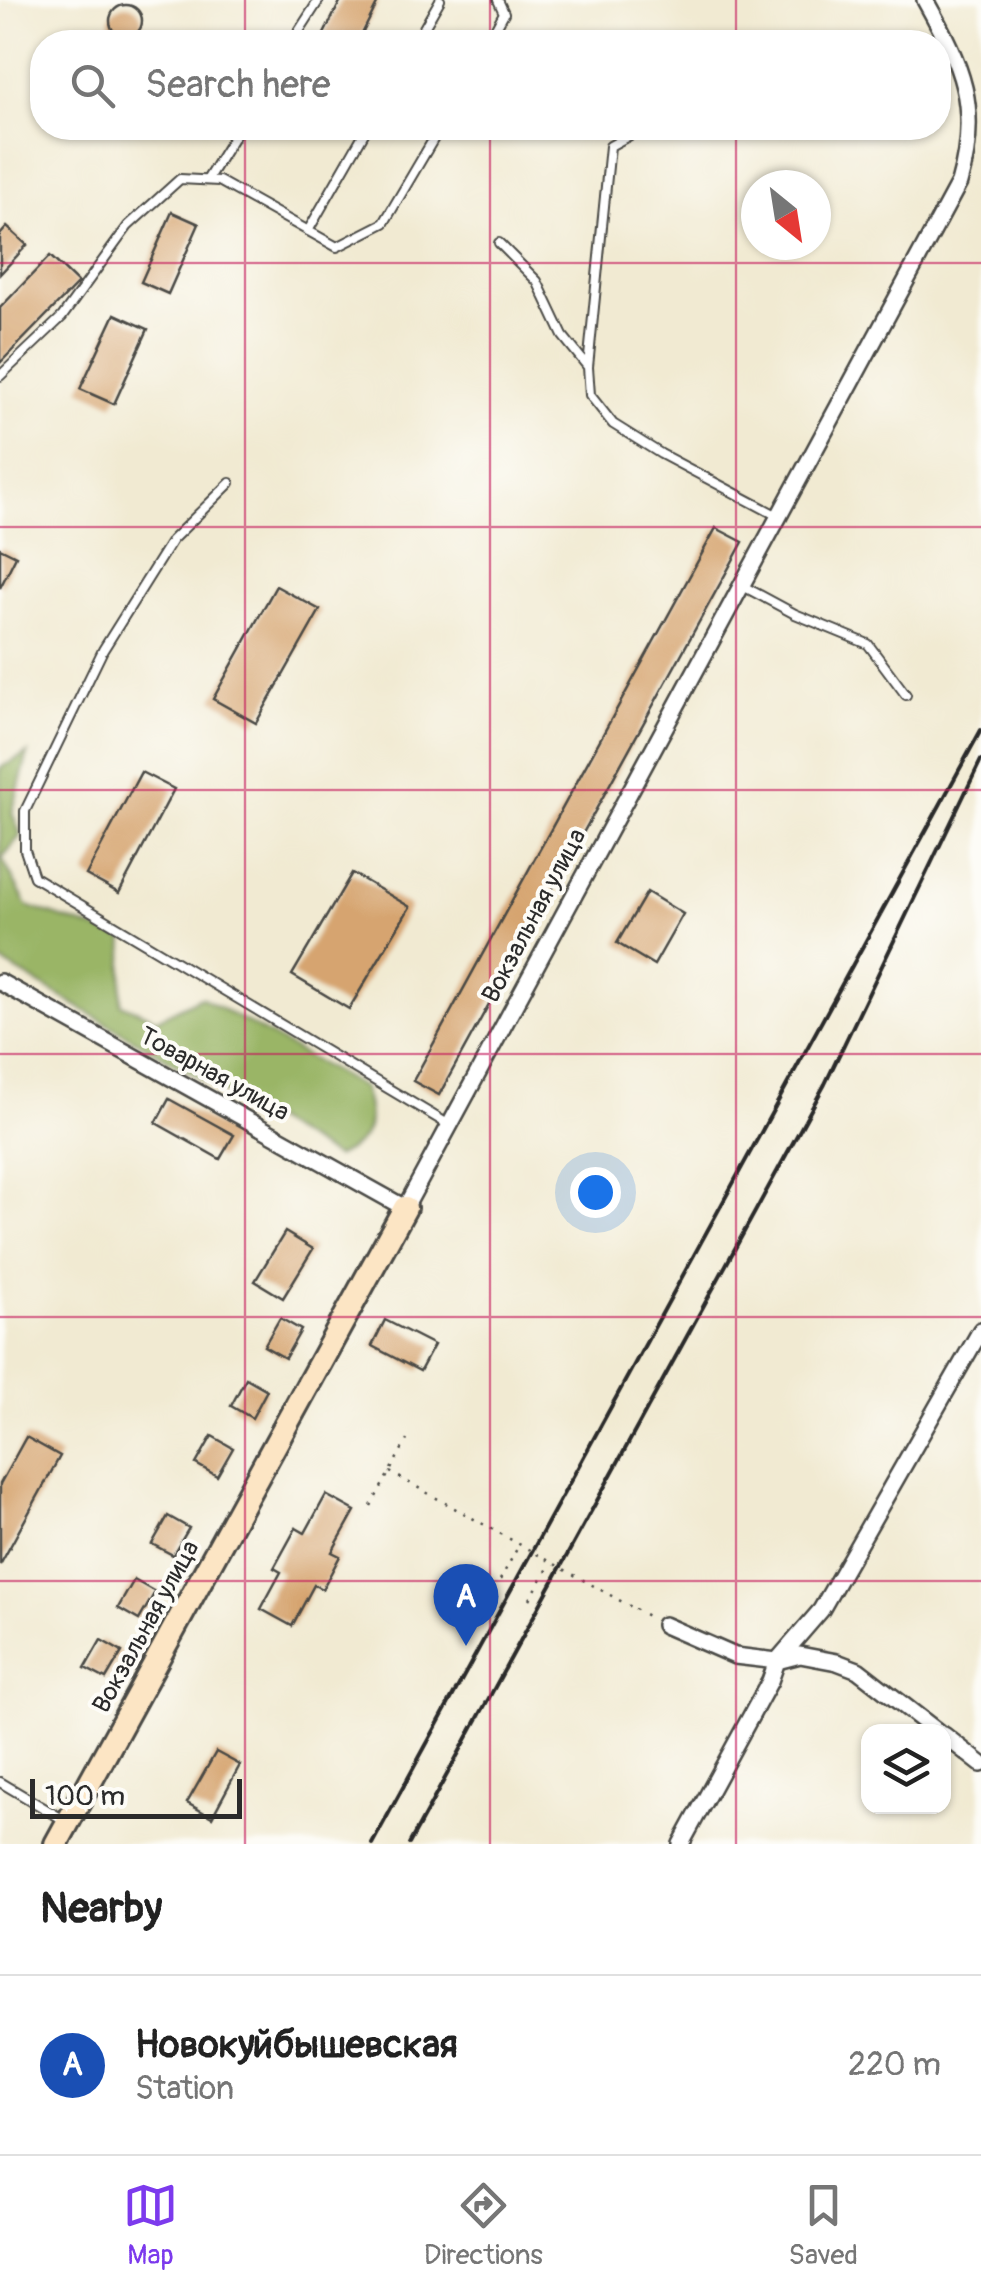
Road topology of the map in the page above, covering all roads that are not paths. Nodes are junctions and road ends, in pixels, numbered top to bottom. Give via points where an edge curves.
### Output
1 (319, 0) edge
2 (440, 0) edge
3 (498, 0) edge
4 (925, 0) edge
5 (300, 30) edge
6 (423, 30) edge
7 (495, 30) edge
8 (940, 30) edge
9 (951, 51) edge
10 (231, 140) edge
11 (360, 140) edge
12 (433, 140) edge
13 (621, 140) edge
14 (207, 180) junction
15 (308, 231) junction
16 (499, 243) dead end
17 (588, 367) junction
18 (0, 376) edge
19 (230, 483) dead end
20 (778, 516) junction
21 (741, 585) junction
22 (906, 695) dead end
23 (0, 982) edge
24 (450, 1126) junction
25 (405, 1208) junction
26 (981, 1330) edge
27 (664, 1625) road end
28 (776, 1662) junction
29 (928, 1724) edge
30 (951, 1742) edge
31 (981, 1764) edge
32 (0, 1782) edge
33 (68, 1822) junction
34 (56, 1844) edge
35 (681, 1844) edge

1 - 5 lane
2 - 6 lane
3 - 7 lane via 504,13
4 - 8 street, Вокзальная улица
9 - 20 street, Вокзальная улица via 972,99 972,152
10 - 14 lane
11 - 15 lane
12 - 15 lane via 384,223 336,247
13 - 17 lane via 610,146
14 - 15 lane
14 - 18 lane via 180,179 128,226 62,318
16 - 17 lane via 537,281 563,336
17 - 20 lane via 590,395 612,424
19 - 24 lane via 172,540 104,650 25,811 25,850 34,877
20 - 21 street, Вокзальная улица
21 - 22 lane via 868,644
21 - 24 street, Вокзальная улица
23 - 25 street, Товарная улица
24 - 25 street, Вокзальная улица
25 - 33 street, Вокзальная улица
26 - 28 street via 822,1610
27 - 28 street via 735,1656
28 - 29 street via 814,1656 858,1670
28 - 35 street
30 - 31 street
32 - 33 lane
33 - 34 street, Вокзальная улица

